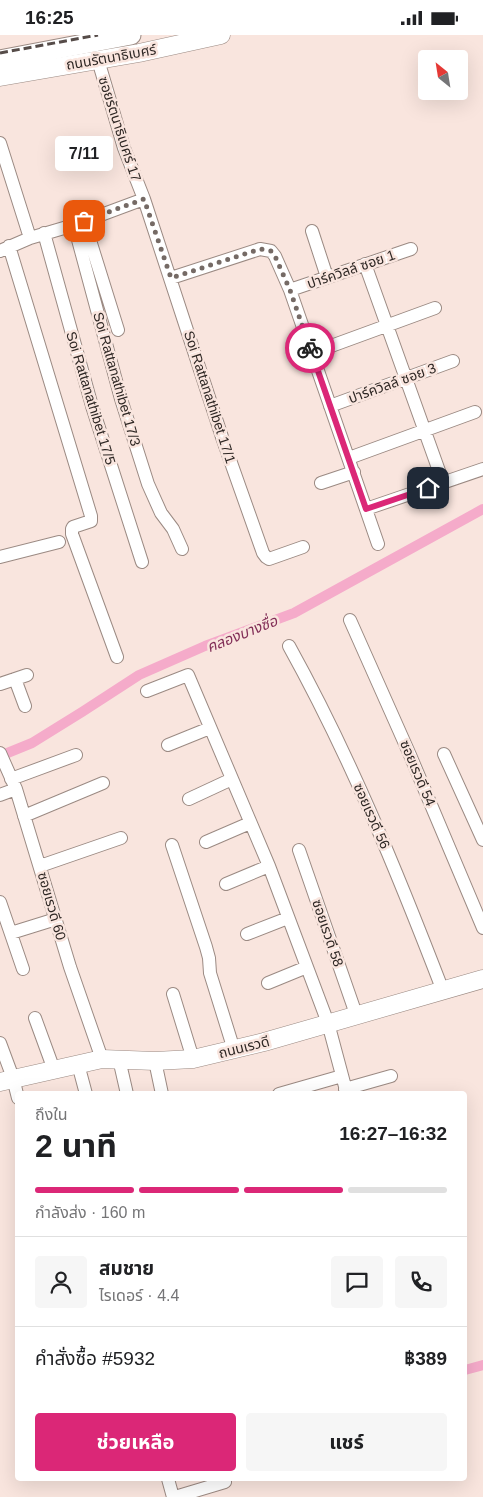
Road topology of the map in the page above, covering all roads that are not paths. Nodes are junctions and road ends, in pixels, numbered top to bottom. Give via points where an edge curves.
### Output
1 (131, 35) edge
2 (221, 35) edge
3 (98, 59) junction
4 (0, 60) edge
5 (0, 77) edge
6 (0, 143) edge
7 (144, 199) junction
8 (79, 223) junction
9 (312, 231) dead end
10 (44, 233) junction
11 (30, 238) junction
12 (4, 249) edge
13 (411, 249) dead end
14 (365, 264) junction
15 (327, 277) junction
16 (171, 278) junction
17 (290, 290) junction
18 (435, 308) dead end
19 (388, 325) junction
20 (118, 330) dead end
21 (312, 353) junction
22 (453, 361) dead end
23 (406, 378) junction
24 (330, 406) junction
25 (475, 412) dead end
26 (424, 430) junction
27 (349, 457) junction
28 (483, 469) edge
29 (354, 472) junction
30 (321, 483) dead end
31 (443, 483) junction
32 (366, 509) junction
33 (59, 542) dead end
34 (378, 544) dead end
35 (304, 547) dead end
36 (182, 549) dead end
37 (0, 557) edge
38 (142, 562) dead end
39 (350, 620) dead end
40 (289, 646) dead end
41 (117, 657) dead end
42 (0, 684) edge
43 (147, 691) dead end
44 (25, 706) dead end
45 (210, 728) junction
46 (168, 745) dead end
47 (444, 754) dead end
48 (76, 755) dead end
49 (2, 757) edge
50 (232, 779) junction
51 (103, 783) dead end
52 (14, 784) junction
53 (0, 795) edge
54 (189, 799) dead end
55 (24, 816) junction
56 (250, 823) junction
57 (121, 838) dead end
58 (483, 840) edge
59 (206, 842) dead end
60 (172, 845) dead end
61 (299, 850) dead end
62 (40, 867) junction
63 (269, 867) junction
64 (226, 884) dead end
65 (0, 902) edge
66 (288, 918) junction
67 (56, 919) junction
68 (483, 927) edge
69 (11, 933) junction
70 (247, 934) dead end
71 (307, 967) junction
72 (23, 969) dead end
73 (483, 980) edge
74 (268, 983) dead end
75 (443, 991) junction
76 (173, 994) dead end
77 (357, 1017) junction
78 (35, 1018) dead end
79 (328, 1023) junction
80 (0, 1043) edge
81 (234, 1050) junction
82 (111, 1059) junction
83 (193, 1059) junction
84 (155, 1061) junction
85 (78, 1064) junction
86 (54, 1070) junction
87 (342, 1076) junction
88 (391, 1076) dead end
89 (6, 1080) edge
90 (85, 1091) edge
91 (126, 1091) edge
92 (161, 1091) edge
93 (290, 1091) edge
94 (346, 1091) edge
95 (15, 1094) edge
96 (169, 1481) edge
97 (225, 1482) dead end
98 (174, 1497) edge

1 - 4 main road, ถนนรัตนาธิเบศร์
2 - 3 street, ถนนรัตนาธิเบศร์
3 - 5 street, ถนนรัตนาธิเบศร์
3 - 7 street, ซอยรัตนาธิเบศร์ 17 via 123,145
6 - 11 street
7 - 8 street
7 - 16 street, Soi Rattanathibet 17/1
8 - 10 street
8 - 20 street
8 - 36 street, Soi Rattanathibet 17/3 via 121,399 148,484
9 - 15 street
10 - 11 street
10 - 38 street, Soi Rattanathibet 17/5 via 92,406
11 - 12 street
12 - 41 street via 91,516 91,521 73,527 72,533
13 - 14 street, ปาร์ควิลล์ ซอย 1
14 - 15 street, ปาร์ควิลล์ ซอย 1
14 - 19 street
15 - 17 street, ปาร์ควิลล์ ซอย 1
16 - 17 street via 260,249 271,251 275,256
16 - 35 street, Soi Rattanathibet 17/1 via 263,553 269,559
17 - 21 street
18 - 19 street
19 - 21 street
19 - 23 street
21 - 24 street
22 - 23 street, ปาร์ควิลล์ ซอย 3
23 - 24 street, ปาร์ควิลล์ ซอย 3
23 - 26 street
24 - 27 street
25 - 26 street
26 - 27 street
26 - 31 street
27 - 29 street
28 - 31 street
29 - 30 street
29 - 32 street
31 - 32 street
32 - 34 street
33 - 37 street
39 - 68 street, ซอยเรวดี 54
40 - 75 street, ซอยเรวดี 56 via 319,701 383,838
42 - 44 street via 21,677
43 - 45 street via 188,675
45 - 46 street
45 - 50 street
47 - 58 street
48 - 52 street
49 - 52 street, ซอยเรวดี 60
50 - 54 street
50 - 56 street
51 - 55 street
52 - 53 street
52 - 55 street, ซอยเรวดี 60
55 - 62 street, ซอยเรวดี 60
56 - 59 street
56 - 63 street
57 - 62 street
60 - 81 street via 206,947 210,973
61 - 77 street, ซอยเรวดี 58
62 - 67 street, ซอยเรวดี 60
63 - 64 street
63 - 66 street
65 - 69 street
66 - 70 street
66 - 71 street
67 - 69 street
67 - 82 street, ซอยเรวดี 60 via 72,974
69 - 72 street
71 - 74 street
71 - 79 street
73 - 75 street, ถนนเรวดี
75 - 77 street, ถนนเรวดี
76 - 83 street
77 - 79 street, ถนนเรวดี
78 - 86 street
79 - 81 street, ถนนเรวดี
79 - 87 street
80 - 89 street
81 - 83 street, ถนนเรวดี
82 - 84 street, ถนนเรวดี
82 - 85 street, ถนนเรวดี
82 - 91 street, ซอยเรวดี 60
83 - 84 street, ถนนเรวดี
84 - 92 street
85 - 86 street, ถนนเรวดี
85 - 90 street
86 - 89 street, ถนนเรวดี
87 - 93 street
87 - 94 street
88 - 94 street
89 - 95 street
96 - 98 street
97 - 98 street

